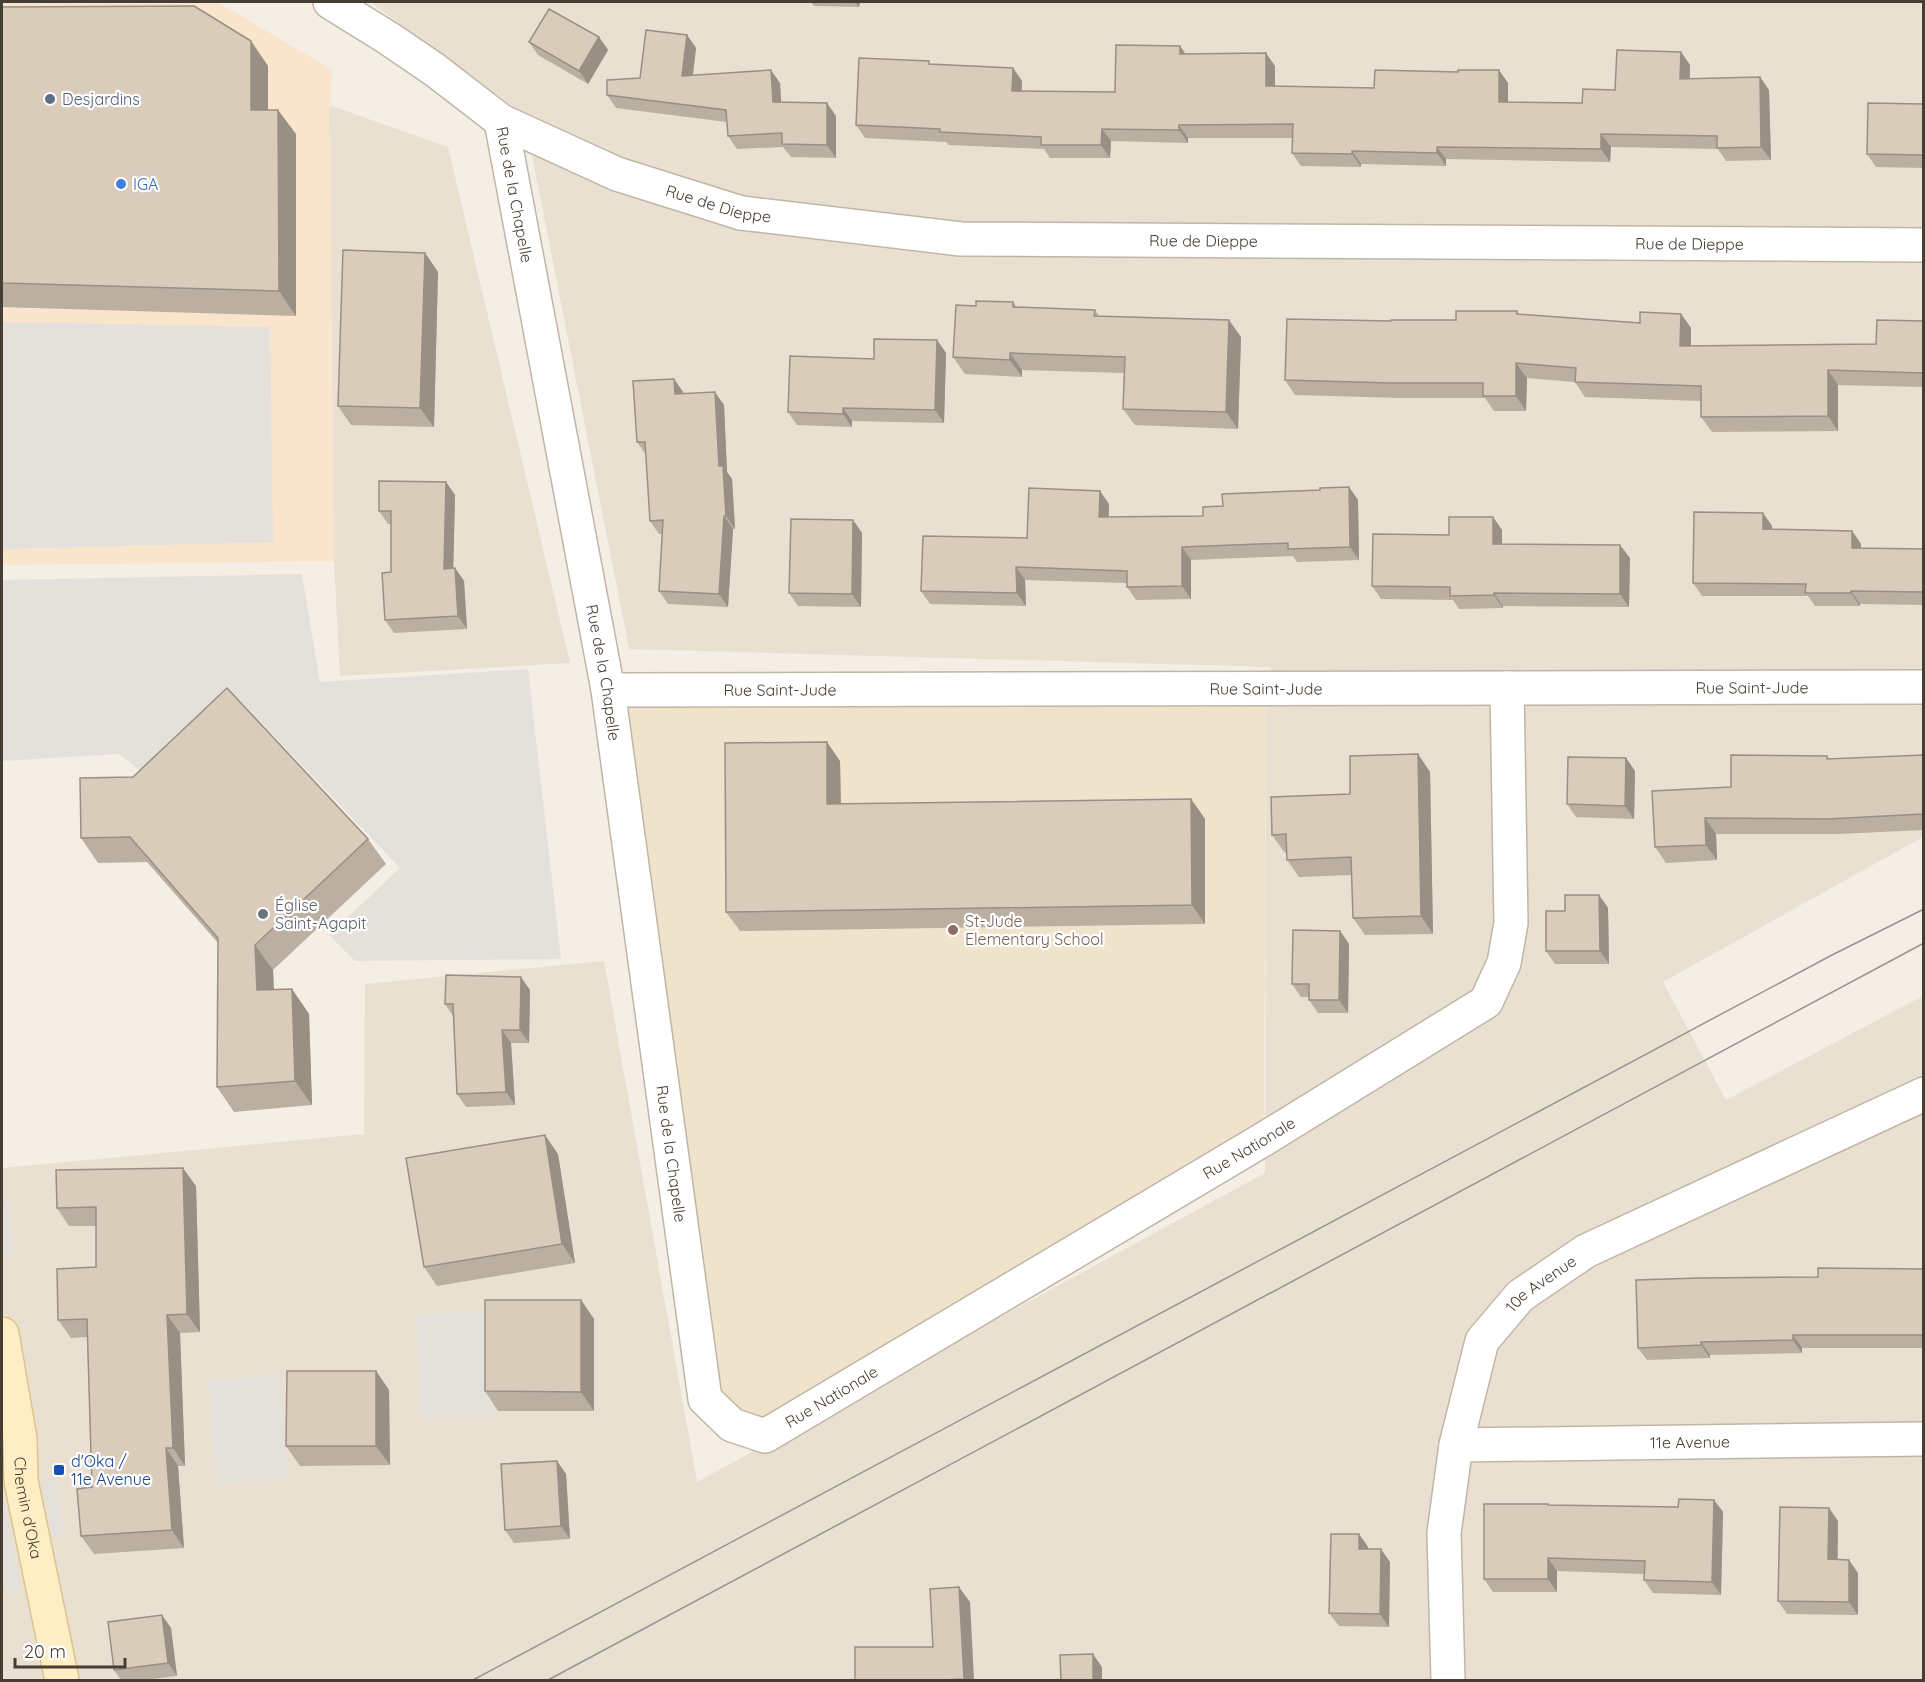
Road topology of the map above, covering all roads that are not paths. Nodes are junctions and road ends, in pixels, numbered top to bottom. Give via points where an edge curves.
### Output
1 (330, 2) edge
2 (501, 121) junction
3 (1923, 245) edge
4 (1923, 687) edge
5 (1507, 688) junction
6 (608, 690) junction
7 (1923, 1094) edge
8 (2, 1334) edge
9 (732, 1425) joint
10 (1923, 1439) edge
11 (11, 1441) edge
12 (1456, 1445) junction
13 (62, 1680) edge
14 (1448, 1680) edge

1 - 2 street, Rue de la Chapelle via 435,70
2 - 3 street, Rue de Dieppe via 617,174 741,213 961,239
2 - 6 street, Rue de la Chapelle
4 - 5 street, Rue Saint-Jude
5 - 6 street, Rue Saint-Jude
5 - 9 street, Rue Nationale via 1511,923 1504,963 1486,1002 765,1436
6 - 9 street, Rue de la Chapelle via 705,1399
7 - 12 street, 10e Avenue via 1586,1251 1520,1296 1482,1341
8 - 11 main road, Chemin d'Oka
10 - 12 street, 11e Avenue
11 - 13 main road, Chemin d'Oka
12 - 14 street, 10e Avenue via 1444,1533

